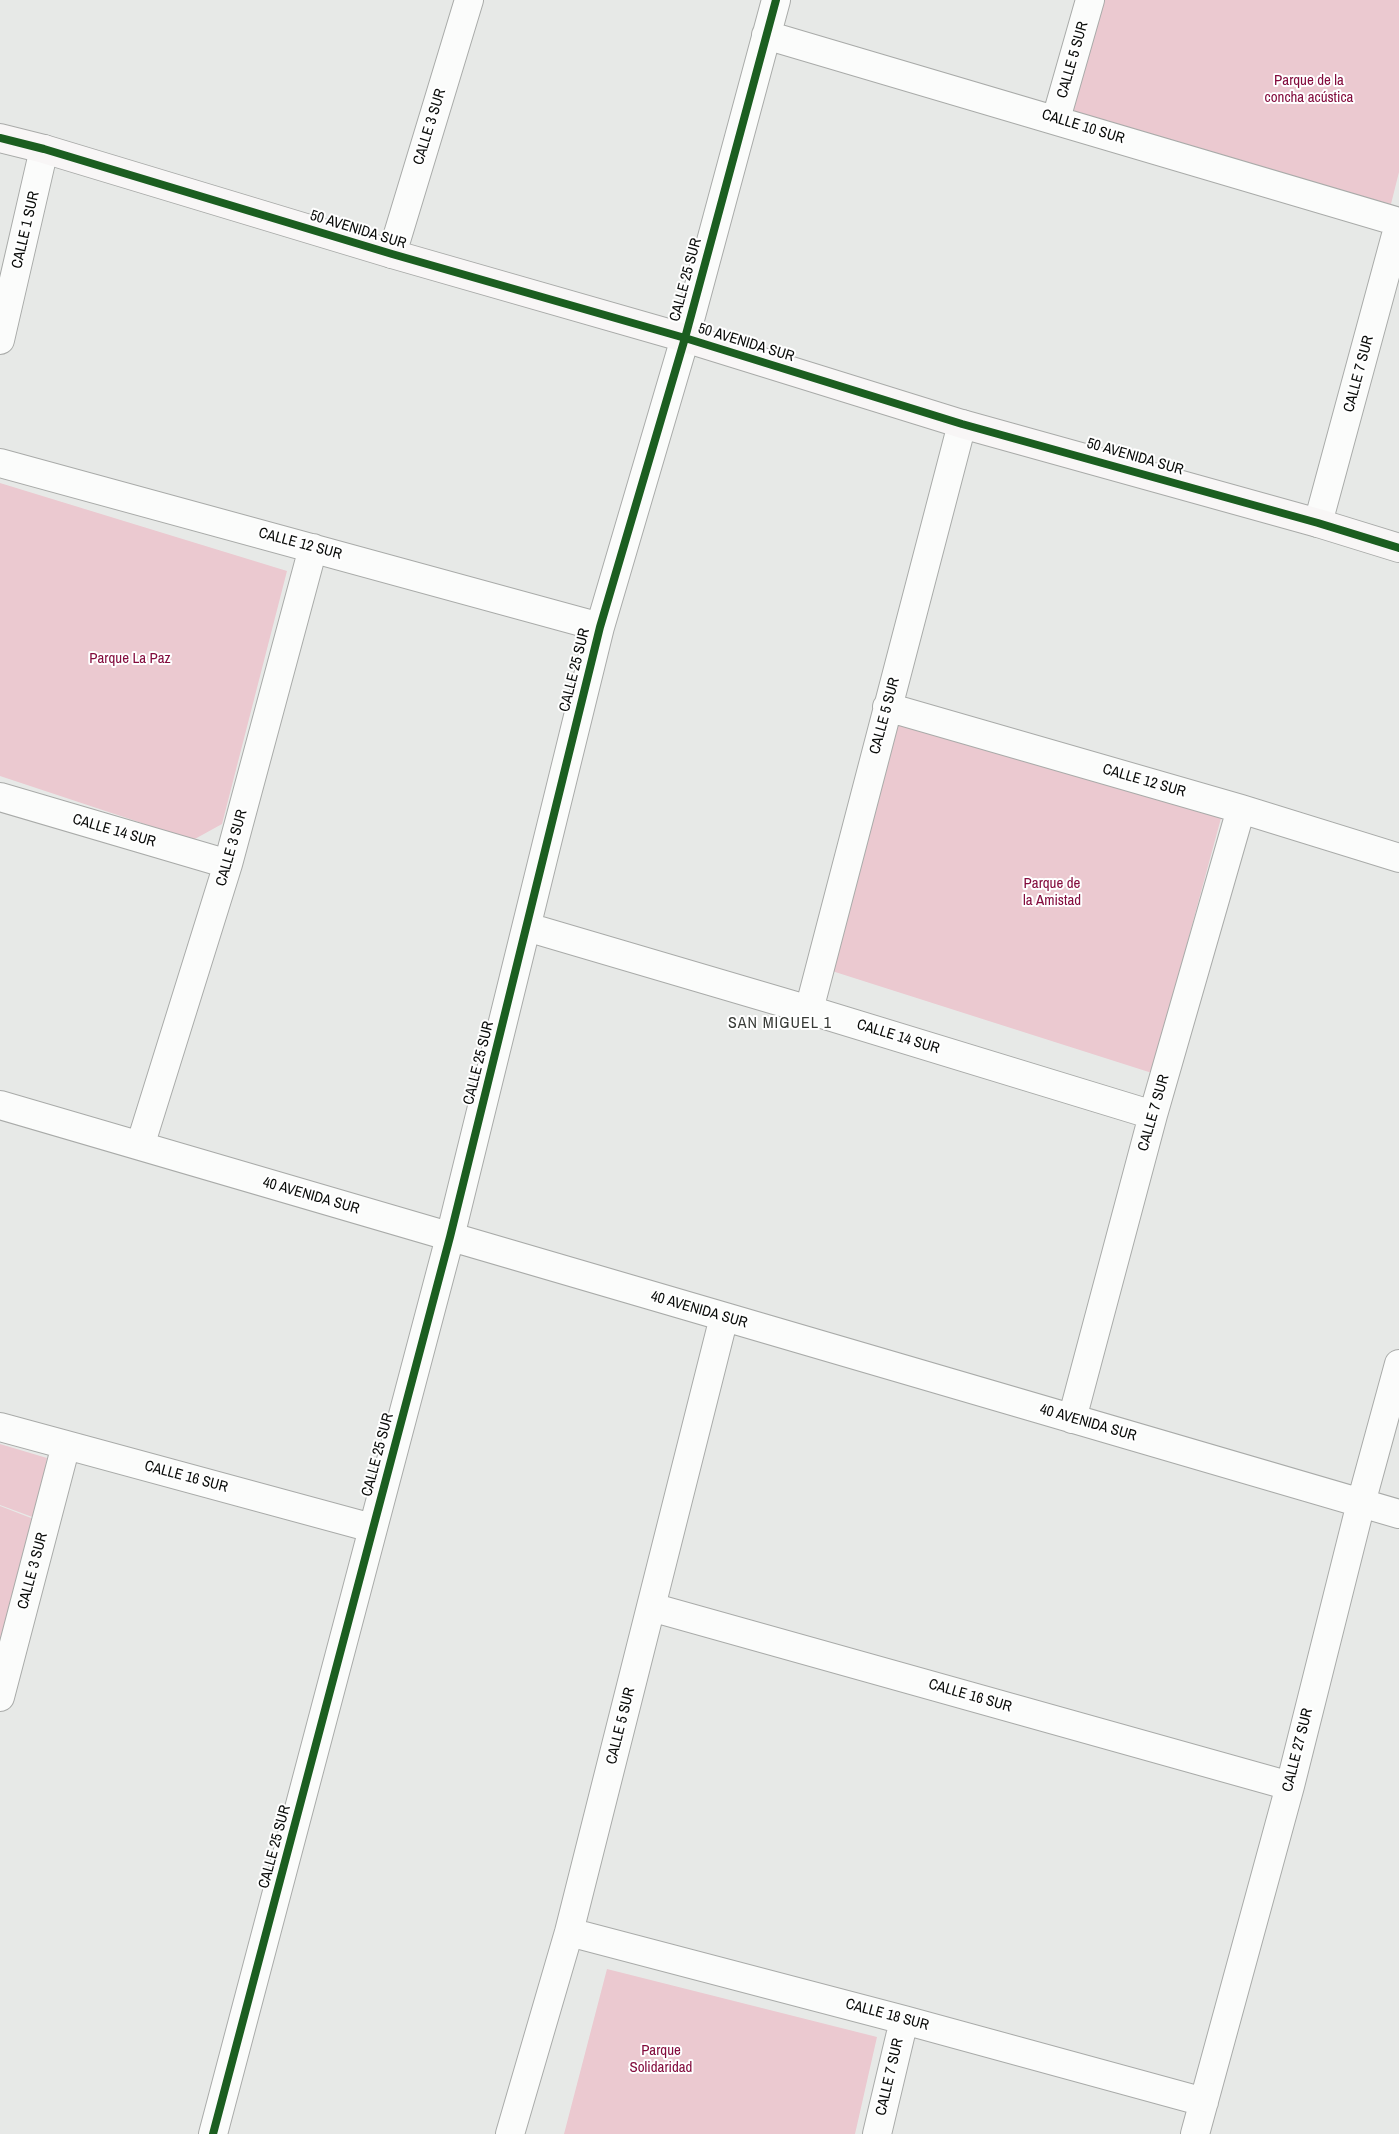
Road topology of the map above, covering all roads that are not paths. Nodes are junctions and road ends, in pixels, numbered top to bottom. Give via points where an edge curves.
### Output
1 (469, 0) edge
2 (776, 0) edge
3 (1090, 0) edge
4 (766, 35) junction
5 (1056, 119) junction
6 (0, 138) edge
7 (44, 149) junction
8 (1399, 223) edge
9 (392, 254) junction
10 (685, 338) junction
11 (0, 340) edge
12 (962, 424) junction
13 (0, 463) edge
14 (1318, 523) junction
15 (313, 548) junction
16 (1399, 548) edge
17 (600, 627) junction
18 (887, 707) junction
19 (0, 798) edge
20 (1241, 809) junction
21 (1399, 858) edge
22 (228, 864) junction
23 (527, 927) junction
24 (809, 1010) junction
25 (0, 1105) edge
26 (1153, 1114) junction
27 (140, 1146) junction
28 (450, 1237) junction
29 (724, 1317) junction
30 (1399, 1364) edge
31 (1072, 1419) junction
32 (0, 1427) edge
33 (66, 1445) junction
34 (1360, 1503) junction
35 (1399, 1514) edge
36 (372, 1528) junction
37 (651, 1607) junction
38 (0, 1697) edge
39 (1290, 1786) junction
40 (569, 1932) junction
41 (904, 2020) junction
42 (1204, 2102) junction
43 (213, 2134) edge
44 (510, 2134) edge
45 (877, 2134) edge
46 (1197, 2134) edge

1 - 9 street, CALLE 3 SUR
2 - 4 street, CALLE 25 SUR
3 - 5 street, CALLE 5 SUR
4 - 5 street, CALLE 10 SUR
4 - 10 street, CALLE 25 SUR
5 - 8 street, CALLE 10 SUR
6 - 7 street, 50 AVENIDA SUR
7 - 9 street, 50 AVENIDA SUR
7 - 11 street, CALLE 1 SUR
8 - 14 street, CALLE 7 SUR
9 - 10 street, 50 AVENIDA SUR
10 - 12 street, 50 AVENIDA SUR
10 - 17 street, CALLE 25 SUR
12 - 14 street, 50 AVENIDA SUR
12 - 18 street, CALLE 5 SUR
13 - 15 street, CALLE 12 SUR
14 - 16 street, 50 AVENIDA SUR
15 - 17 street, CALLE 12 SUR
15 - 22 street, CALLE 3 SUR
17 - 23 street, CALLE 25 SUR
18 - 20 street, CALLE 12 SUR
18 - 24 street, CALLE 5 SUR
19 - 22 street, CALLE 14 SUR
20 - 21 street, CALLE 12 SUR
20 - 26 street, CALLE 7 SUR
22 - 27 street, CALLE 3 SUR
23 - 24 street, CALLE 14 SUR
23 - 28 street, CALLE 25 SUR
24 - 26 street, CALLE 14 SUR
25 - 27 street, 40 AVENIDA SUR
26 - 31 street, CALLE 7 SUR
27 - 28 street, 40 AVENIDA SUR
28 - 29 street, 40 AVENIDA SUR
28 - 36 street, CALLE 25 SUR
29 - 31 street, 40 AVENIDA SUR
29 - 37 street, CALLE 5 SUR
30 - 34 street, CALLE 27 SUR
31 - 34 street, 40 AVENIDA SUR
32 - 33 street, CALLE 16 SUR
33 - 36 street, CALLE 16 SUR
33 - 38 street, CALLE 3 SUR
34 - 35 street, 40 AVENIDA SUR
34 - 39 street, CALLE 27 SUR
36 - 43 street, CALLE 25 SUR
37 - 39 street, CALLE 16 SUR
37 - 40 street, CALLE 5 SUR
39 - 42 street, CALLE 27 SUR
40 - 41 street, CALLE 18 SUR
40 - 44 street, CALLE 5 SUR
41 - 42 street, CALLE 18 SUR
41 - 45 street, CALLE 7 SUR
42 - 46 street, CALLE 27 SUR

